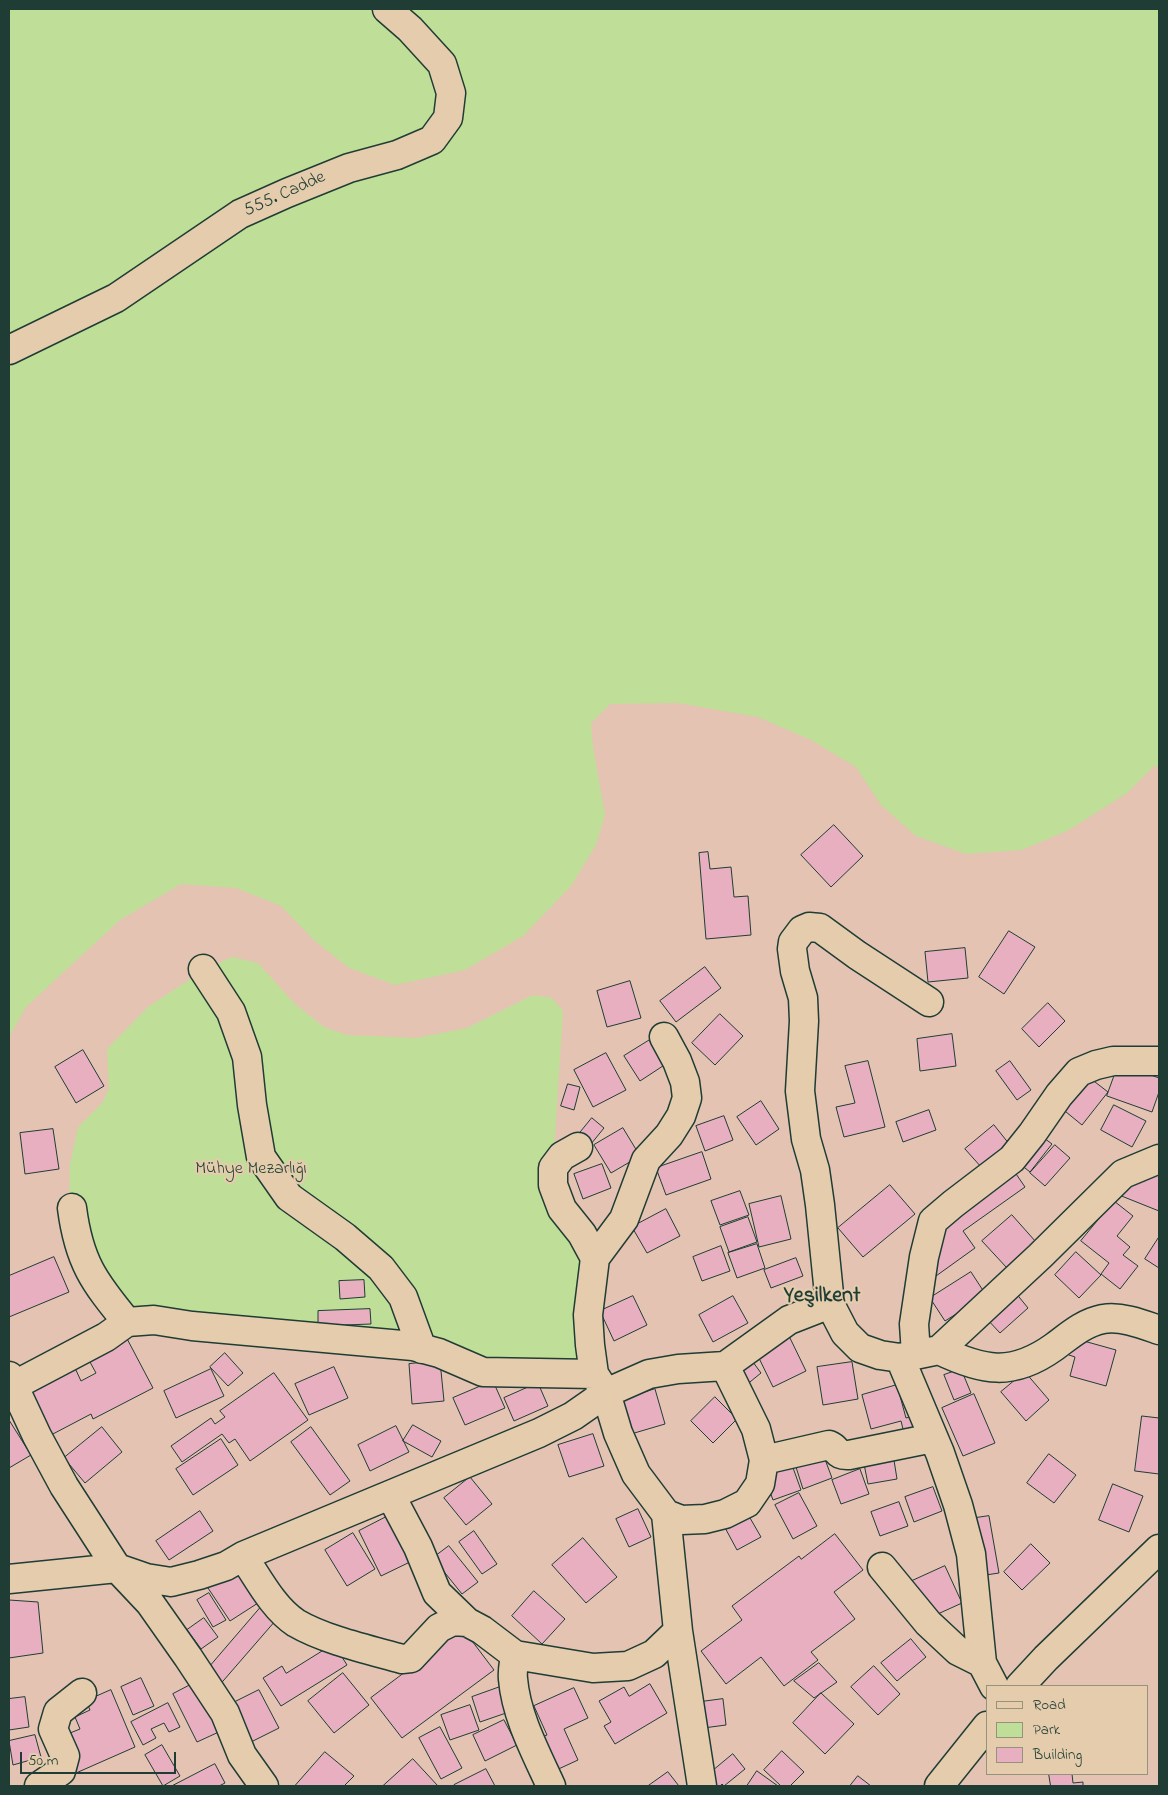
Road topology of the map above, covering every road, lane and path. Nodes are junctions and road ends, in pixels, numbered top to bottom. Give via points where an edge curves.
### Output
1 (388, 9) edge
2 (9, 350) edge
3 (203, 968) dead end
4 (929, 1002) dead end
5 (664, 1037) dead end
6 (1159, 1061) edge
7 (578, 1147) dead end
8 (1159, 1159) edge
9 (72, 1208) dead end
10 (595, 1258) junction
11 (830, 1304) junction
12 (127, 1322) junction
13 (1159, 1330) edge
14 (422, 1349) junction
15 (919, 1354) junction
16 (725, 1366) junction
17 (11, 1381) edge
18 (600, 1384) junction
19 (933, 1438) junction
20 (764, 1460) junction
21 (391, 1496) junction
22 (666, 1514) junction
23 (1159, 1549) edge
24 (243, 1556) junction
25 (882, 1567) dead end
26 (117, 1568) junction
27 (9, 1579) edge
28 (467, 1622) junction
29 (678, 1631) junction
30 (515, 1655) junction
31 (988, 1675) edge
32 (1021, 1685) edge
33 (82, 1693) dead end
34 (986, 1727) edge
35 (39, 1786) edge
36 (264, 1786) edge
37 (551, 1786) edge
38 (702, 1786) edge
39 (939, 1786) edge

1 - 2 street, 555. Cadde via 442,64 451,94 448,118 432,140 396,155 349,168 240,214 116,298
3 - 14 street via 231,1012 247,1057 261,1157 289,1197 345,1236 381,1268 403,1297
4 - 11 street via 820,928 802,930 793,942 795,970 803,998 800,1091 820,1205
5 - 10 street via 677,1061 687,1098 669,1135 646,1160 624,1219
6 - 15 street via 1113,1061 1079,1072 1012,1159 933,1222 914,1324
7 - 10 street via 562,1156 553,1168 553,1184 562,1208
8 - 15 street via 1123,1174 1040,1256
9 - 12 street via 78,1241 90,1272
10 - 18 street via 588,1315 590,1345
11 - 15 street via 846,1333 860,1348 880,1355
11 - 16 street via 789,1320
12 - 14 street via 154,1320
12 - 17 street via 106,1337
13 - 15 street via 1127,1320 1103,1319 1074,1330 1036,1359 1010,1367 985,1368 960,1360
14 - 18 street via 483,1372
15 - 19 street
16 - 18 street via 678,1369
16 - 20 street via 756,1428
17 - 26 street via 64,1486
18 - 21 street via 573,1416
18 - 22 street via 636,1474
19 - 20 street via 842,1456 829,1445
19 - 31 street via 958,1505 971,1554
20 - 22 street via 760,1484 747,1503 705,1519 681,1520
21 - 24 street
21 - 28 street via 418,1547 437,1593
22 - 29 street
23 - 32 street
24 - 26 street via 226,1566 171,1582
24 - 28 street via 275,1603 295,1622 375,1652 402,1659 412,1658 439,1628 453,1621
25 - 31 street via 928,1623
26 - 27 street
26 - 36 street via 150,1603 188,1657 225,1713 242,1755
28 - 30 street
29 - 30 street via 654,1654 628,1666 593,1668
29 - 38 street
30 - 37 street via 512,1678 519,1708 530,1742
33 - 35 street via 58,1712 53,1728 65,1756 61,1771
34 - 39 street

